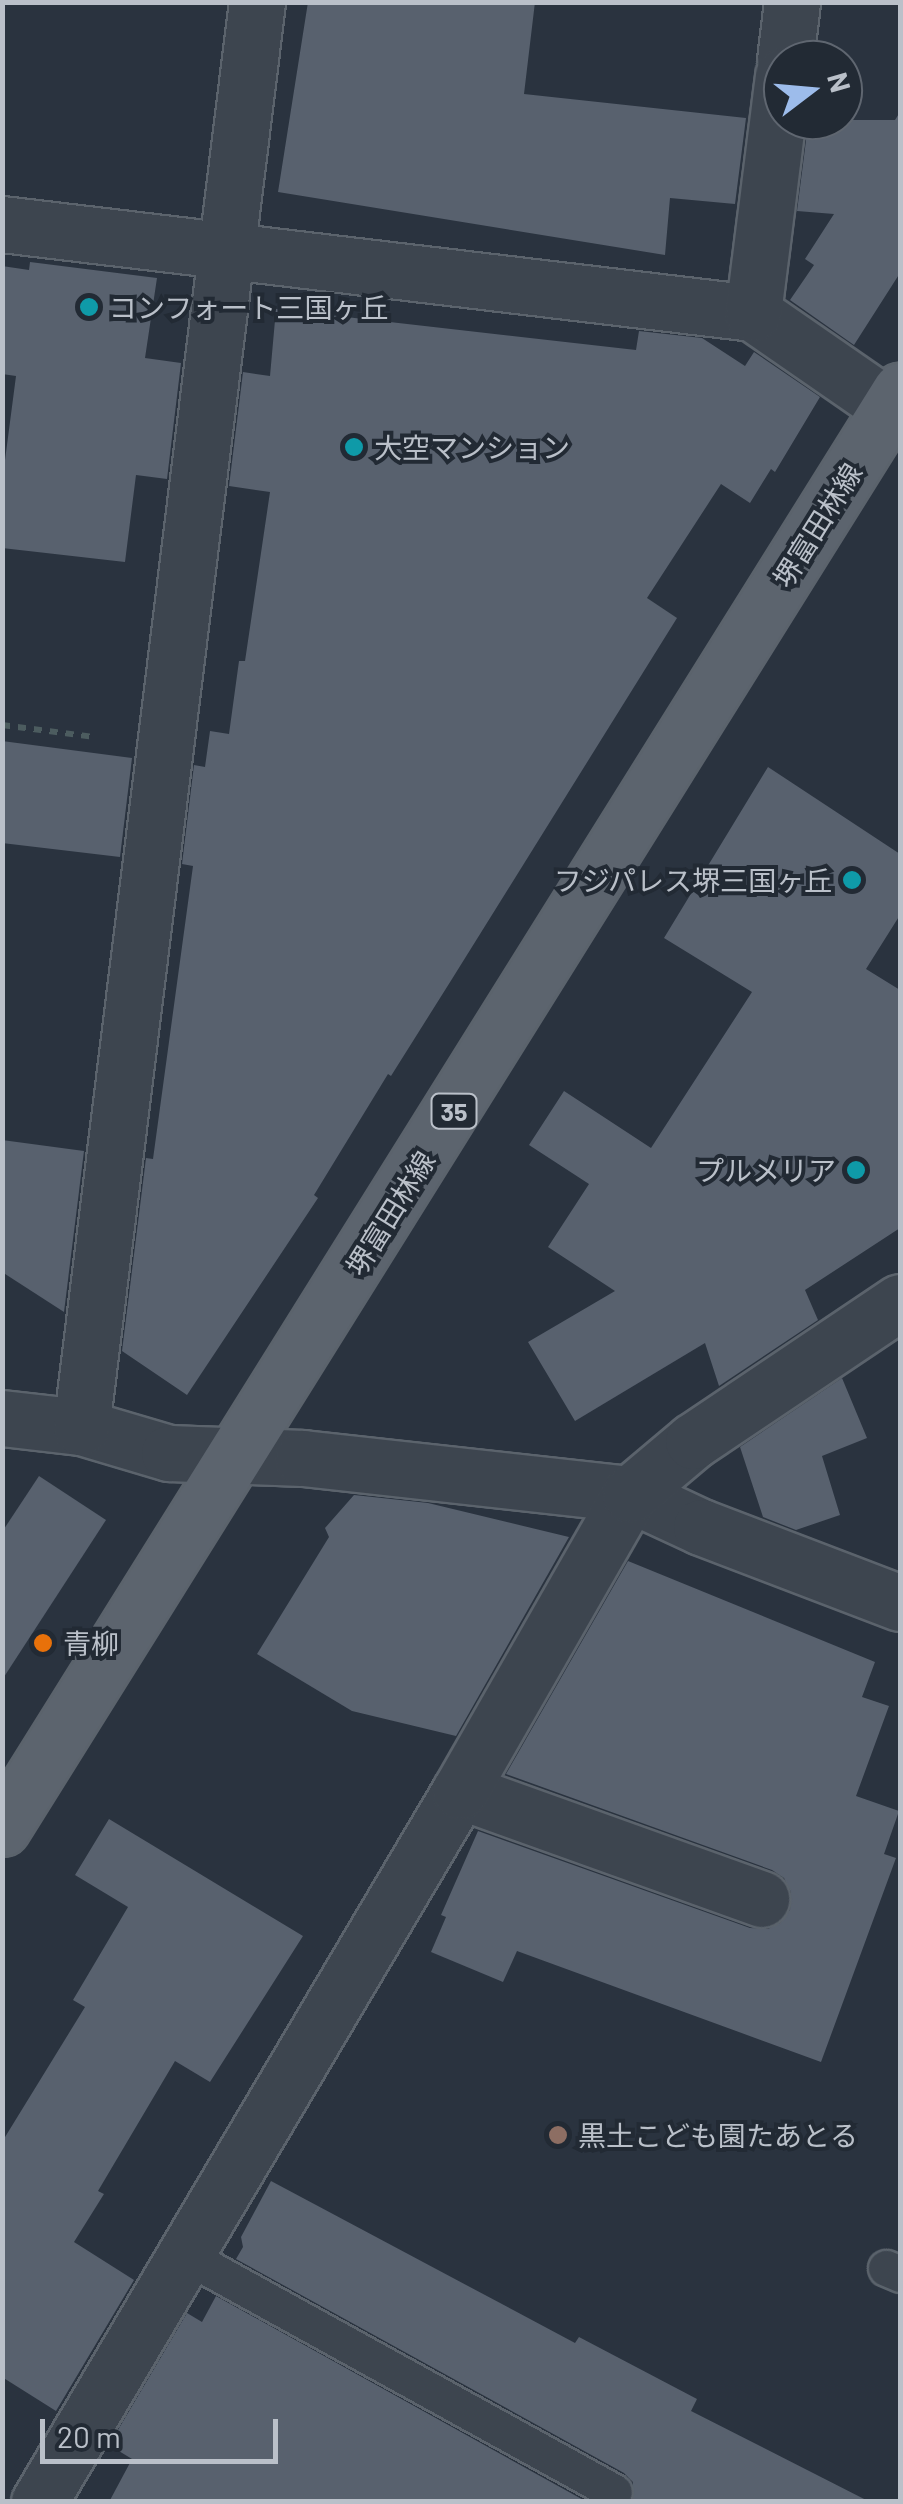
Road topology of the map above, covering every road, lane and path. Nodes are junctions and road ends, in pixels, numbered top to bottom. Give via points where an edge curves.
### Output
1 (257, 2) edge
2 (792, 2) edge
3 (787, 40) edge
4 (775, 140) edge
5 (2, 224) edge
6 (226, 252) junction
7 (753, 313) junction
8 (895, 399) edge
9 (2, 726) edge
10 (166, 745) junction
11 (900, 1302) edge
12 (2, 1418) edge
13 (81, 1427) junction
14 (238, 1458) junction
15 (630, 1494) junction
16 (900, 1603) edge
17 (460, 1791) junction
18 (2, 1828) edge
19 (761, 1900) dead end
20 (183, 2254) junction
21 (614, 2492) dead end
22 (53, 2496) edge

1 - 6 street
2 - 3 street
4 - 7 street
5 - 6 street
6 - 7 street
6 - 10 street
7 - 8 street
8 - 14 main road, 堺富田林線 / 35
9 - 10 path
10 - 13 street
11 - 15 street via 693,1441
12 - 13 street
13 - 14 street via 169,1453
14 - 15 street via 303,1458
14 - 18 main road, 堺富田林線 / 35
15 - 16 street
15 - 17 street
17 - 19 street
17 - 20 street
20 - 21 lane
20 - 22 street

